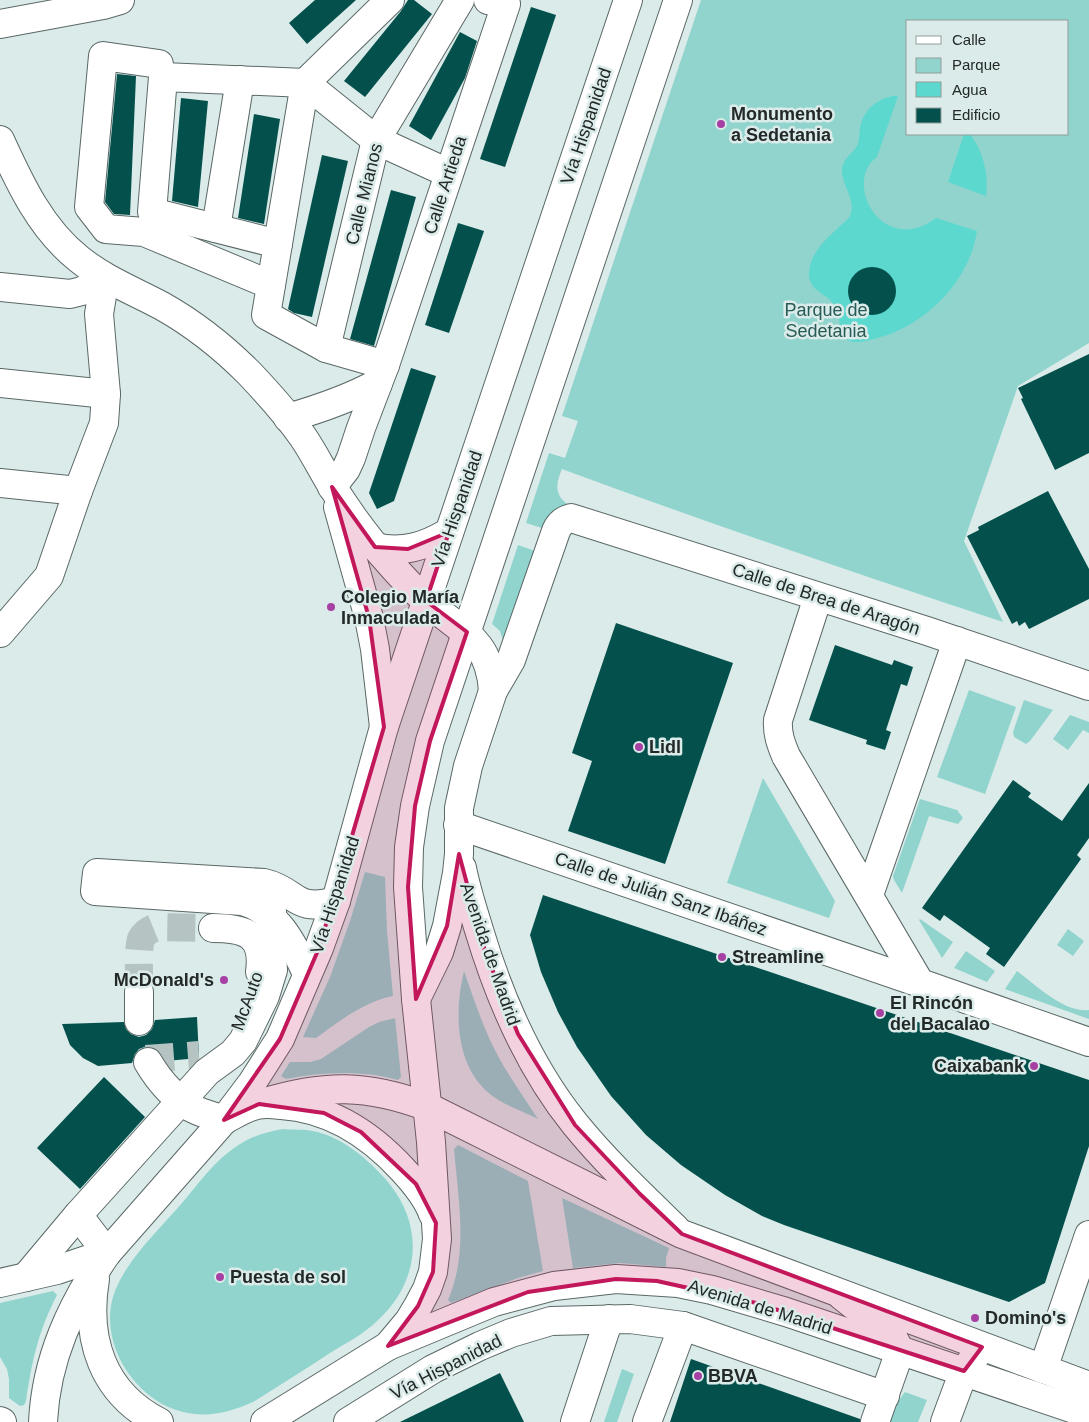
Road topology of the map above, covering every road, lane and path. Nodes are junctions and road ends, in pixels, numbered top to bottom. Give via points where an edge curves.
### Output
1 (120, 0) edge
2 (390, 0) edge
3 (460, 0) edge
4 (628, 0) edge
5 (678, 0) edge
6 (501, 1) edge
7 (0, 24) edge
8 (161, 70) junction
9 (240, 80) junction
10 (305, 83) junction
11 (0, 140) edge
12 (376, 140) junction
13 (448, 173) junction
14 (12, 189) edge
15 (216, 228) junction
16 (278, 244) junction
17 (105, 278) junction
18 (271, 285) junction
19 (0, 287) edge
20 (326, 348) junction
21 (381, 374) junction
22 (0, 383) edge
23 (106, 394) junction
24 (288, 418) junction
25 (0, 483) edge
26 (332, 487) junction
27 (78, 491) junction
28 (449, 532) junction
29 (375, 547) junction
30 (818, 596) junction
31 (426, 601) junction
32 (467, 632) junction
33 (0, 633) edge
34 (956, 641) junction
35 (1089, 686) edge
36 (493, 691) junction
37 (384, 728) junction
38 (458, 825) junction
39 (459, 854) junction
40 (278, 886) junction
41 (869, 895) junction
42 (336, 902) junction
43 (270, 915) junction
44 (214, 928) tunnel mouth
45 (307, 974) junction
46 (920, 983) junction
47 (140, 992) tunnel mouth
48 (416, 999) junction
49 (139, 1021) dead end
50 (1089, 1042) edge
51 (199, 1055) tunnel mouth
52 (148, 1062) dead end
53 (182, 1101) junction
54 (259, 1104) junction
55 (428, 1107) junction
56 (224, 1120) junction
57 (78, 1215) junction
58 (436, 1222) junction
59 (682, 1234) junction
60 (1089, 1235) edge
61 (102, 1260) junction
62 (13, 1280) edge
63 (837, 1292) junction
64 (609, 1319) junction
65 (683, 1326) junction
66 (388, 1346) junction
67 (982, 1347) junction
68 (900, 1351) junction
69 (1043, 1369) junction
70 (964, 1371) junction
71 (1089, 1386) edge
72 (885, 1396) junction
73 (1089, 1414) edge
74 (43, 1422) edge
75 (159, 1422) edge
76 (265, 1422) edge
77 (348, 1422) edge
78 (575, 1422) edge
79 (647, 1422) edge
80 (875, 1422) edge
81 (945, 1422) edge

1 - 7 main road
2 - 10 main road
3 - 12 main road, Calle Mianos
4 - 28 main road, Vía Hispanidad
5 - 32 main road, Vía Hispanidad
6 - 13 main road, Calle Artieda
8 - 9 main road
8 - 15 main road via 152,212
8 - 18 main road via 103,56 89,207 106,229 144,232
9 - 10 main road
9 - 15 main road
10 - 12 main road
10 - 16 main road
11 - 14 main road
12 - 13 main road
12 - 20 main road, Calle Mianos
13 - 21 main road, Calle Artieda
14 - 17 main road via 62,243
15 - 16 main road
16 - 18 main road
17 - 19 main road via 70,294
17 - 23 main road via 99,314
17 - 24 main road via 162,307 207,336 249,374
18 - 20 main road via 266,315
20 - 21 main road
21 - 24 main road via 333,404
21 - 26 main road, Calle Artieda via 351,458
22 - 23 main road
23 - 27 main road via 104,423
24 - 26 main road
25 - 27 main road
26 - 29 main road
26 - 37 main road via 369,618
27 - 33 main road via 49,576
28 - 29 main road via 408,549
28 - 31 main road, Vía Hispanidad
29 - 31 main road
30 - 34 main road, Calle de Brea de Aragón
30 - 36 main road, Calle de Brea de Aragón via 571,518 562,521 556,531 511,660
30 - 41 main road via 777,731 786,756
31 - 32 main road
31 - 37 main road, Vía Hispanidad
32 - 36 main road via 483,652
32 - 48 main road, Vía Hispanidad via 430,741 409,847 408,887
34 - 35 main road, Calle de Brea de Aragón
34 - 41 main road
36 - 38 main road via 468,766
37 - 42 main road, Vía Hispanidad
38 - 39 main road
38 - 46 main road, Calle de Julián Sanz Ibáñez
39 - 48 main road via 447,926
39 - 59 main road, Avenida de Madrid via 469,899 502,998 538,1071 576,1125
40 - 42 main road via 305,904 320,906
40 - 43 main road
40 - 43 main road via 248,881 97,873 95,891 242,900
41 - 46 main road
42 - 45 main road, Vía Hispanidad
43 - 45 main road via 292,944
43 - 53 main road via 273,970 249,1030 239,1047 213,1066
44 - 51 main road, McAuto via 239,930 252,937 261,963 238,1033 221,1050
45 - 56 main road, Vía Hispanidad via 280,1039
46 - 50 main road, Calle de Julián Sanz Ibáñez
47 - 49 main road
48 - 55 main road, Vía Hispanidad
52 - 53 main road via 156,1075
53 - 56 main road
53 - 57 main road
54 - 55 main road, Avenida de Madrid via 302,1093 344,1089 383,1092
54 - 56 main road, Vía Hispanidad
54 - 58 main road, Vía Hispanidad via 306,1108 324,1113 361,1132 416,1184
55 - 58 main road, Vía Hispanidad
55 - 59 main road, Avenida de Madrid
56 - 61 main road, Vía Hispanidad
57 - 61 main road
57 - 62 main road
58 - 66 main road, Vía Hispanidad via 436,1254 427,1289 409,1321
59 - 63 main road, Avenida de Madrid
60 - 69 main road
61 - 62 main road
61 - 74 main road, Vía Hispanidad via 57,1346 49,1375
61 - 75 main road via 93,1289 93,1334 101,1363 127,1401
63 - 67 main road, Avenida de Madrid
63 - 68 main road, Avenida de Madrid via 890,1333
64 - 65 main road via 630,1318
64 - 77 main road, Vía Hispanidad via 550,1321 512,1333 433,1369
64 - 78 main road
65 - 72 main road
65 - 79 main road
66 - 68 main road, Avenida de Madrid via 494,1302 528,1292 616,1279 678,1282 712,1290
66 - 76 main road, Vía Hispanidad
67 - 69 main road, Avenida de Madrid
67 - 70 main road
68 - 70 main road, Avenida de Madrid
68 - 72 main road
69 - 71 main road, Avenida de Madrid
70 - 73 main road, Avenida de Madrid
70 - 81 main road
72 - 80 main road

